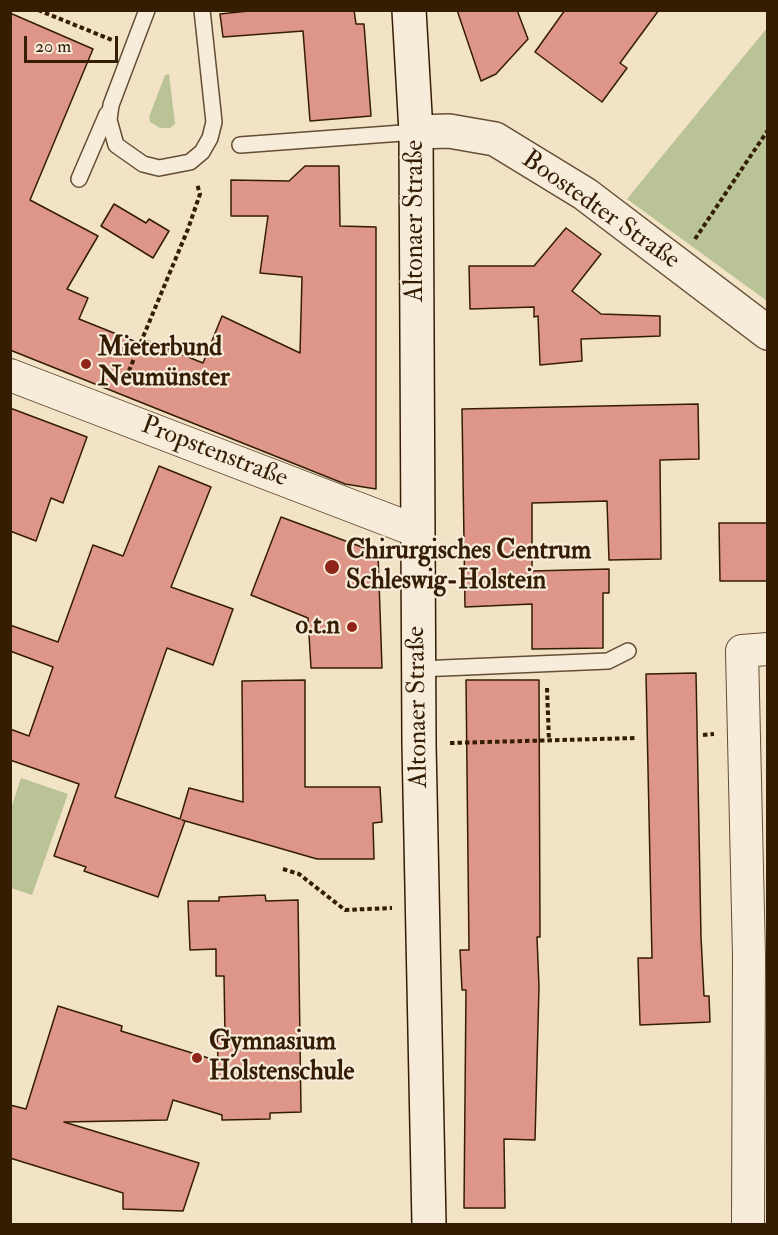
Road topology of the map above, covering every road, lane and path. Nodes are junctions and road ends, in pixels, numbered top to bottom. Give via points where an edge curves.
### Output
1 (38, 10) edge
2 (147, 10) edge
3 (202, 10) edge
4 (409, 10) edge
5 (133, 48) junction
6 (111, 105) junction
7 (768, 130) edge
8 (416, 132) junction
9 (240, 145) dead end
10 (190, 162) junction
11 (79, 179) dead end
12 (677, 266) junction
13 (768, 333) edge
14 (10, 375) edge
15 (111, 414) junction
16 (417, 531) junction
17 (768, 649) edge
18 (627, 651) dead end
19 (546, 665) junction
20 (419, 669) junction
21 (636, 738) dead end
22 (549, 741) junction
23 (419, 744) junction
24 (283, 869) dead end
25 (422, 904) junction
26 (429, 1224) edge
27 (748, 1224) edge

1 - 5 path
2 - 5 lane
3 - 10 lane via 214,122 202,152
4 - 8 main road, Altonaer Straße
5 - 6 lane
6 - 10 lane via 111,131 116,145 126,154 159,168
6 - 11 lane
7 - 12 path
8 - 9 lane
8 - 12 main road, Boostedter Straße via 449,131 495,139 585,194
8 - 16 main road, Altonaer Straße
10 - 15 path via 200,194
12 - 13 main road, Boostedter Straße
14 - 15 street, Propstenstraße
15 - 16 street, Propstenstraße
16 - 20 main road, Altonaer Straße
17 - 27 street via 742,651 749,956
18 - 19 lane via 608,662
19 - 20 lane
19 - 22 path
20 - 23 main road, Altonaer Straße
21 - 22 path
22 - 23 path
23 - 25 main road, Altonaer Straße
24 - 25 path via 299,874 345,910
25 - 26 main road, Altonaer Straße

